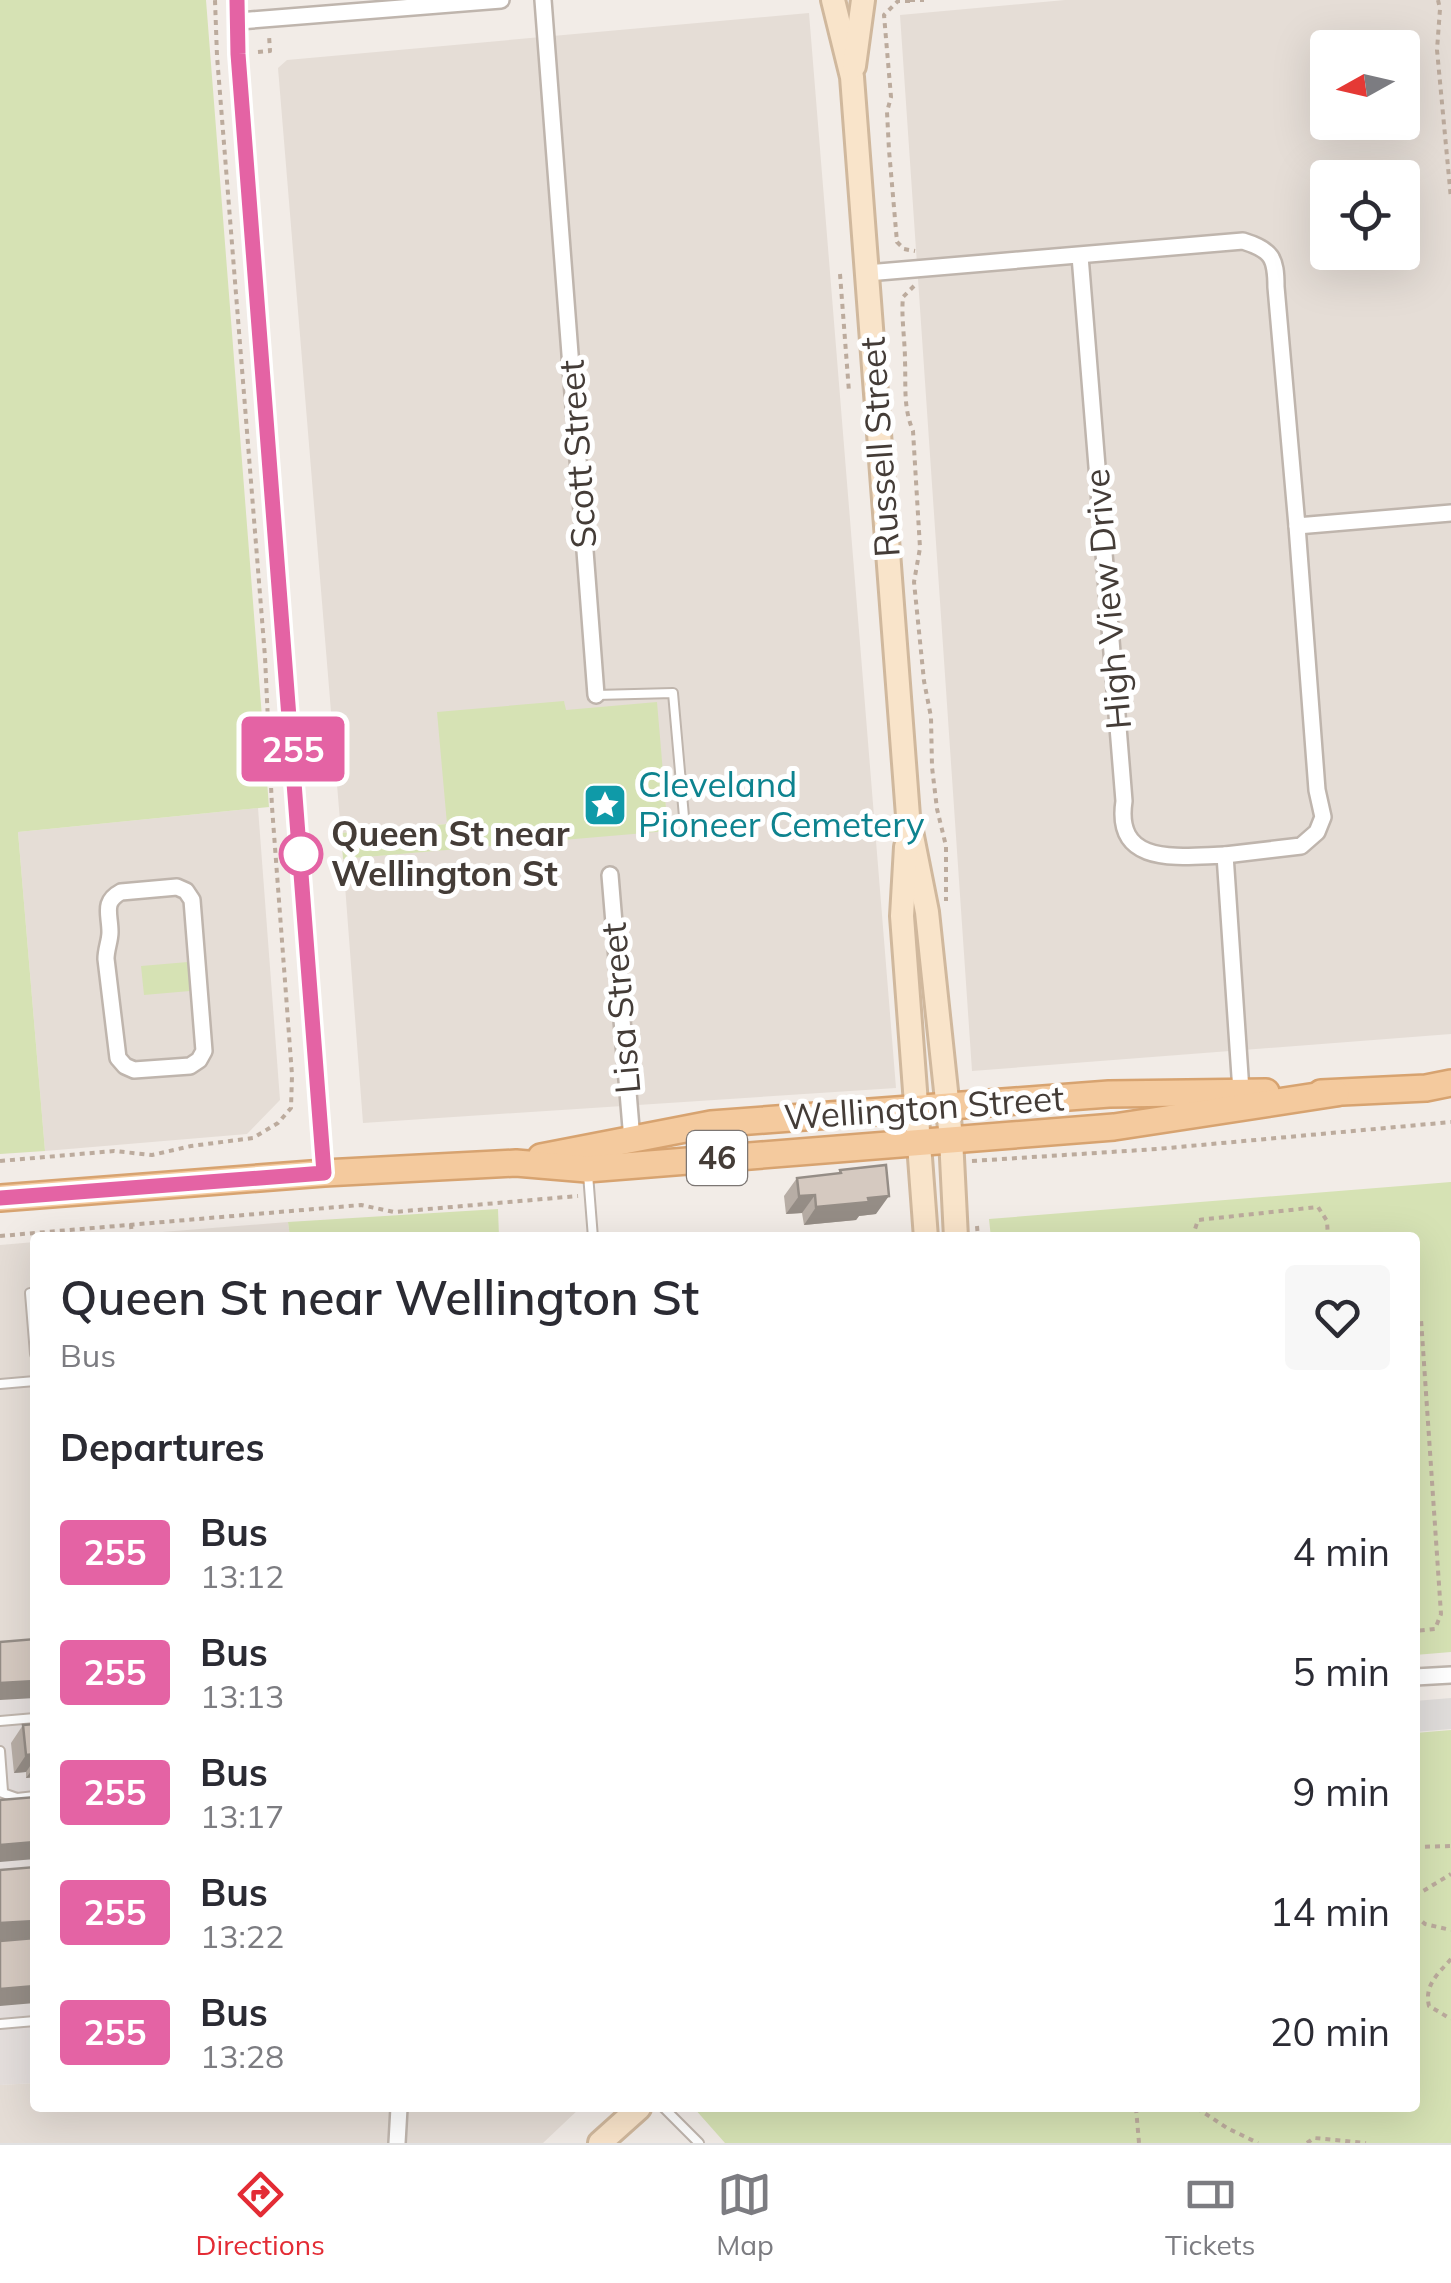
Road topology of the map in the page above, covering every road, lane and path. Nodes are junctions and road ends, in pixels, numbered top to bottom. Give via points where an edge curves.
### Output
1 (215, 0) edge
2 (237, 0) edge
3 (501, 0) edge
4 (543, 0) edge
5 (834, 0) edge
6 (863, 0) edge
7 (910, 0) edge
8 (924, 0) edge
9 (1438, 0) edge
10 (448, 2) edge
11 (239, 21) junction
12 (269, 35) dead end
13 (258, 52) dead end
14 (852, 77) junction
15 (1451, 199) edge
16 (1080, 256) junction
17 (923, 268) junction
18 (866, 273) junction
19 (840, 274) dead end
20 (849, 392) dead end
21 (1451, 513) edge
22 (1297, 526) junction
23 (596, 695) joint
24 (908, 816) junction
25 (686, 828) dead end
26 (1225, 855) junction
27 (610, 876) dead end
28 (946, 906) dead end
29 (199, 976) joint
30 (1442, 1087) edge
31 (1241, 1091) junction
32 (1336, 1094) junction
33 (948, 1108) junction
34 (916, 1110) junction
35 (834, 1116) junction
36 (1451, 1122) edge
37 (951, 1138) junction
38 (632, 1140) junction
39 (917, 1141) junction
40 (836, 1148) junction
41 (0, 1161) edge
42 (974, 1161) dead end
43 (516, 1163) junction
44 (324, 1173) junction
45 (588, 1182) junction
46 (0, 1198) edge
47 (131, 1224) junction
48 (44, 1232) edge
49 (132, 1232) edge
50 (593, 1232) edge
51 (925, 1232) edge
52 (956, 1232) edge
53 (1194, 1232) edge
54 (1328, 1232) edge
55 (30, 1233) edge
56 (0, 1236) edge
57 (1420, 1318) edge
58 (30, 1381) edge
59 (0, 1384) edge
60 (1420, 1630) edge
61 (1451, 1675) edge
62 (1420, 1678) edge
63 (30, 1718) edge
64 (0, 1721) edge
65 (0, 1751) edge
66 (2, 1792) edge
67 (30, 1797) edge
68 (1451, 1846) edge
69 (1420, 1848) edge
70 (1451, 1874) edge
71 (1420, 1893) edge
72 (1420, 1920) edge
73 (1451, 1930) edge
74 (1451, 1959) edge
75 (1451, 2019) edge
76 (30, 2021) edge
77 (0, 2024) edge
78 (398, 2112) edge
79 (635, 2112) edge
80 (668, 2112) edge
81 (1136, 2112) edge
82 (1203, 2112) edge
83 (397, 2143) edge
84 (600, 2143) edge
85 (700, 2143) edge
86 (1139, 2143) edge
87 (1258, 2143) edge
88 (1307, 2143) edge
89 (1366, 2143) edge

1 - 41 path via 291,1108 254,1138 152,1155 114,1151
2 - 11 street
3 - 10 street
4 - 23 street, Scott Street
5 - 14 main road, Russell Street
6 - 14 main road, Russell Street
7 - 8 path
7 - 17 path via 898,1 884,16 888,150 897,242 921,253
9 - 15 path via 1436,50
10 - 11 street
11 - 44 street
12 - 13 path via 270,51
14 - 18 main road, Russell Street
16 - 17 street, High View Drive
16 - 22 street, High View Drive via 1243,241 1263,247 1276,263
16 - 26 street, High View Drive via 1121,821 1139,848 1156,856
17 - 18 street, High View Drive
17 - 28 path via 922,282 903,297 904,389 920,548 914,582 946,846
18 - 24 main road, Russell Street
19 - 20 path
21 - 22 street
22 - 26 street, High View Drive via 1322,818 1300,846
23 - 25 lane, Scott Street via 673,693
24 - 33 main road, Russell Street via 928,912
24 - 34 main road, Russell Street via 902,916
26 - 31 street
27 - 38 street, Lisa Street
29 - 29 street via 186,891 112,896 106,959 124,1066 190,1066 198,1060 204,1051
30 - 32 main road, Wellington Street / 46
31 - 32 main road, Wellington Street / 46
31 - 33 main road, Wellington Street / 46
32 - 37 main road, Wellington Street / 46 via 1114,1126
33 - 34 main road, Wellington Street / 46
33 - 37 main road, Russell Street
34 - 35 main road, Wellington Street / 46
34 - 39 main road, Russell Street
35 - 38 main road, Wellington Street / 46 via 711,1124
35 - 40 lane
36 - 42 path
37 - 39 main road, Wellington Street / 46
37 - 52 main road, Russell Street
38 - 43 main road, Wellington Street / 46
39 - 40 main road, Wellington Street / 46
39 - 51 main road, Russell Street
40 - 45 main road, Wellington Street / 46
43 - 44 main road, Wellington Street / 46
43 - 45 main road, Wellington Street / 46
44 - 46 main road, Wellington Street / 46
45 - 47 path via 394,1212 361,1205
45 - 50 lane
47 - 48 path
47 - 49 path
53 - 54 path via 1198,1220 1318,1207
55 - 56 path
57 - 60 path via 1441,1614 1435,1629
58 - 59 lane
61 - 62 street
63 - 64 lane
65 - 66 lane
66 - 67 lane
68 - 69 path
70 - 71 path
72 - 73 path
74 - 75 path via 1426,1995 1429,2006
76 - 77 lane
78 - 83 street
79 - 84 main road
80 - 85 lane
81 - 86 path
82 - 87 path
88 - 89 path

